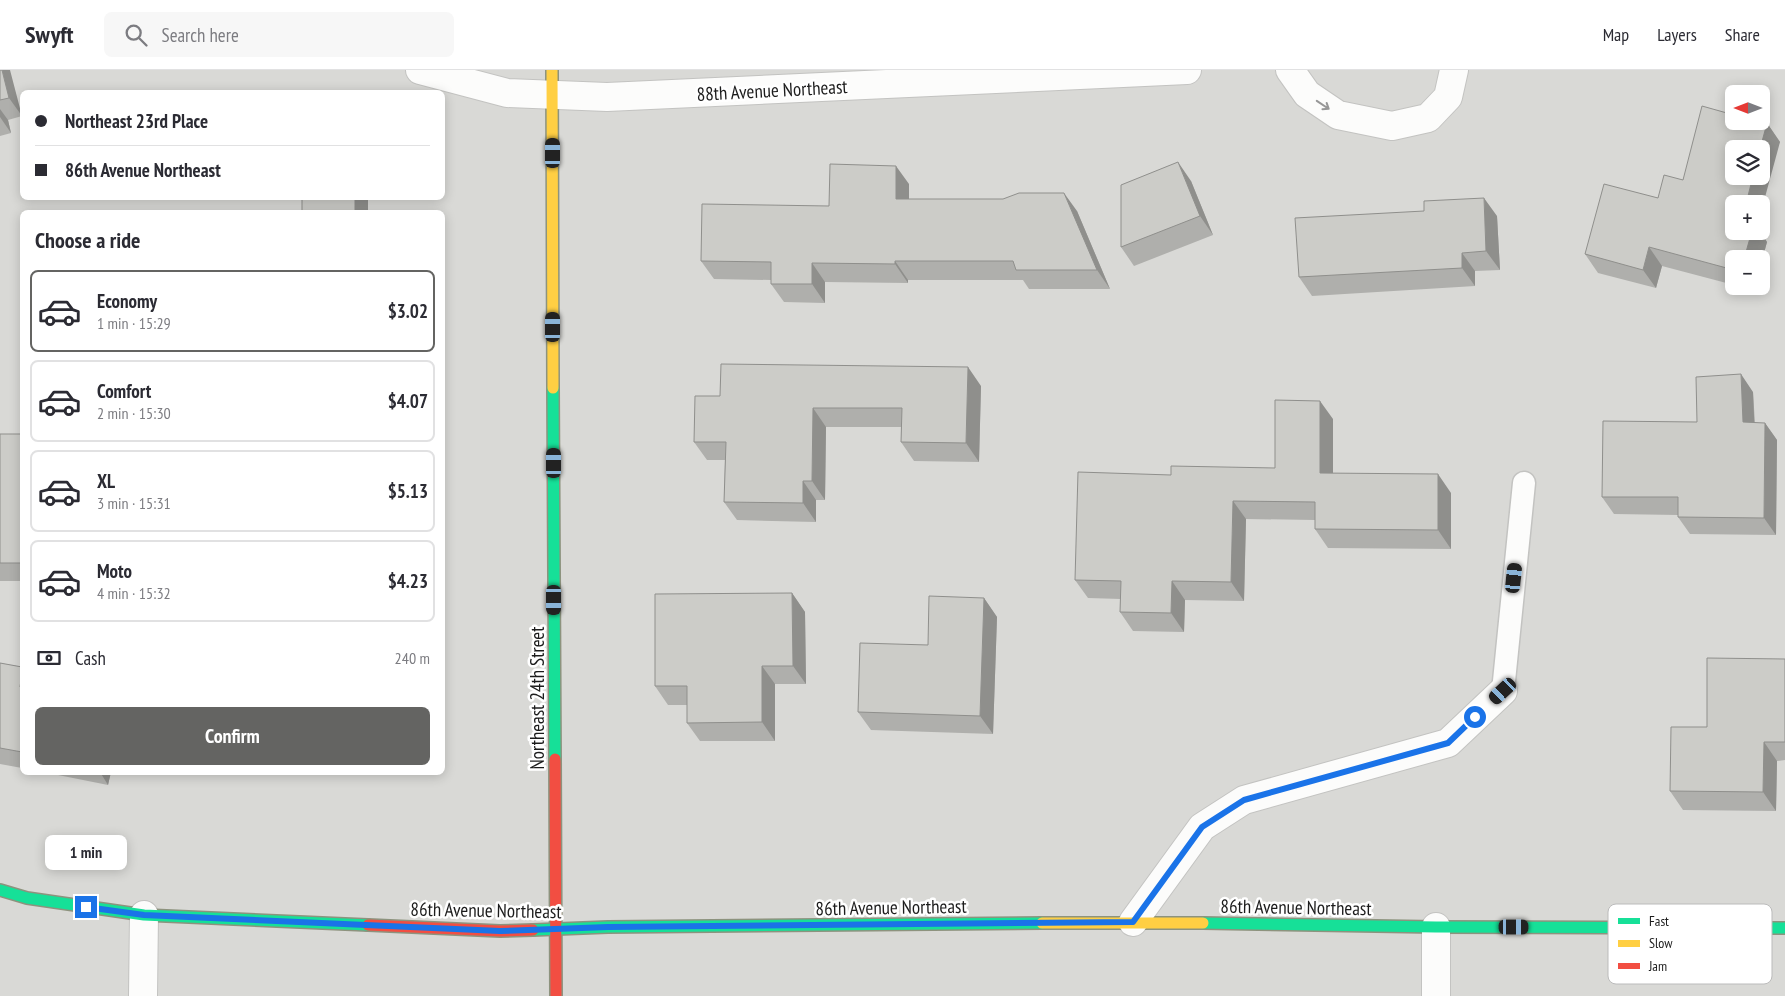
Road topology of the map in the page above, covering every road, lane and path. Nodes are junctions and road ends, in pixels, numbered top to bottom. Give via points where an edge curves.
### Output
1 (420, 70) edge
2 (1187, 70) edge
3 (1290, 70) edge
4 (1454, 70) edge
5 (552, 83) edge
6 (1524, 484) dead end
7 (1503, 691) joint
8 (0, 890) edge
9 (144, 915) junction
10 (1133, 922) junction
11 (1436, 927) junction
12 (1608, 927) edge
13 (555, 928) junction
14 (1772, 928) edge
15 (1785, 928) edge
16 (143, 996) edge
17 (556, 996) edge
18 (1436, 996) edge

1 - 5 street, 88th Avenue Northeast via 507,93
2 - 5 street, 88th Avenue Northeast via 607,98
3 -> 4 street via 1307,94 1338,115 1392,126 1428,118 1448,97
5 - 13 street, Northeast 24th Street
6 - 7 lane
7 - 10 street via 1448,743 1244,800 1202,827
8 - 9 street, 86th Avenue Northeast via 27,898
9 - 13 street, 86th Avenue Northeast via 500,931
9 - 16 street
10 - 11 street, 86th Avenue Northeast
10 - 13 street, 86th Avenue Northeast
11 - 12 street, 86th Avenue Northeast
11 - 18 street
13 - 17 street, Northeast 24th Street
14 - 15 street, 86th Avenue Northeast

